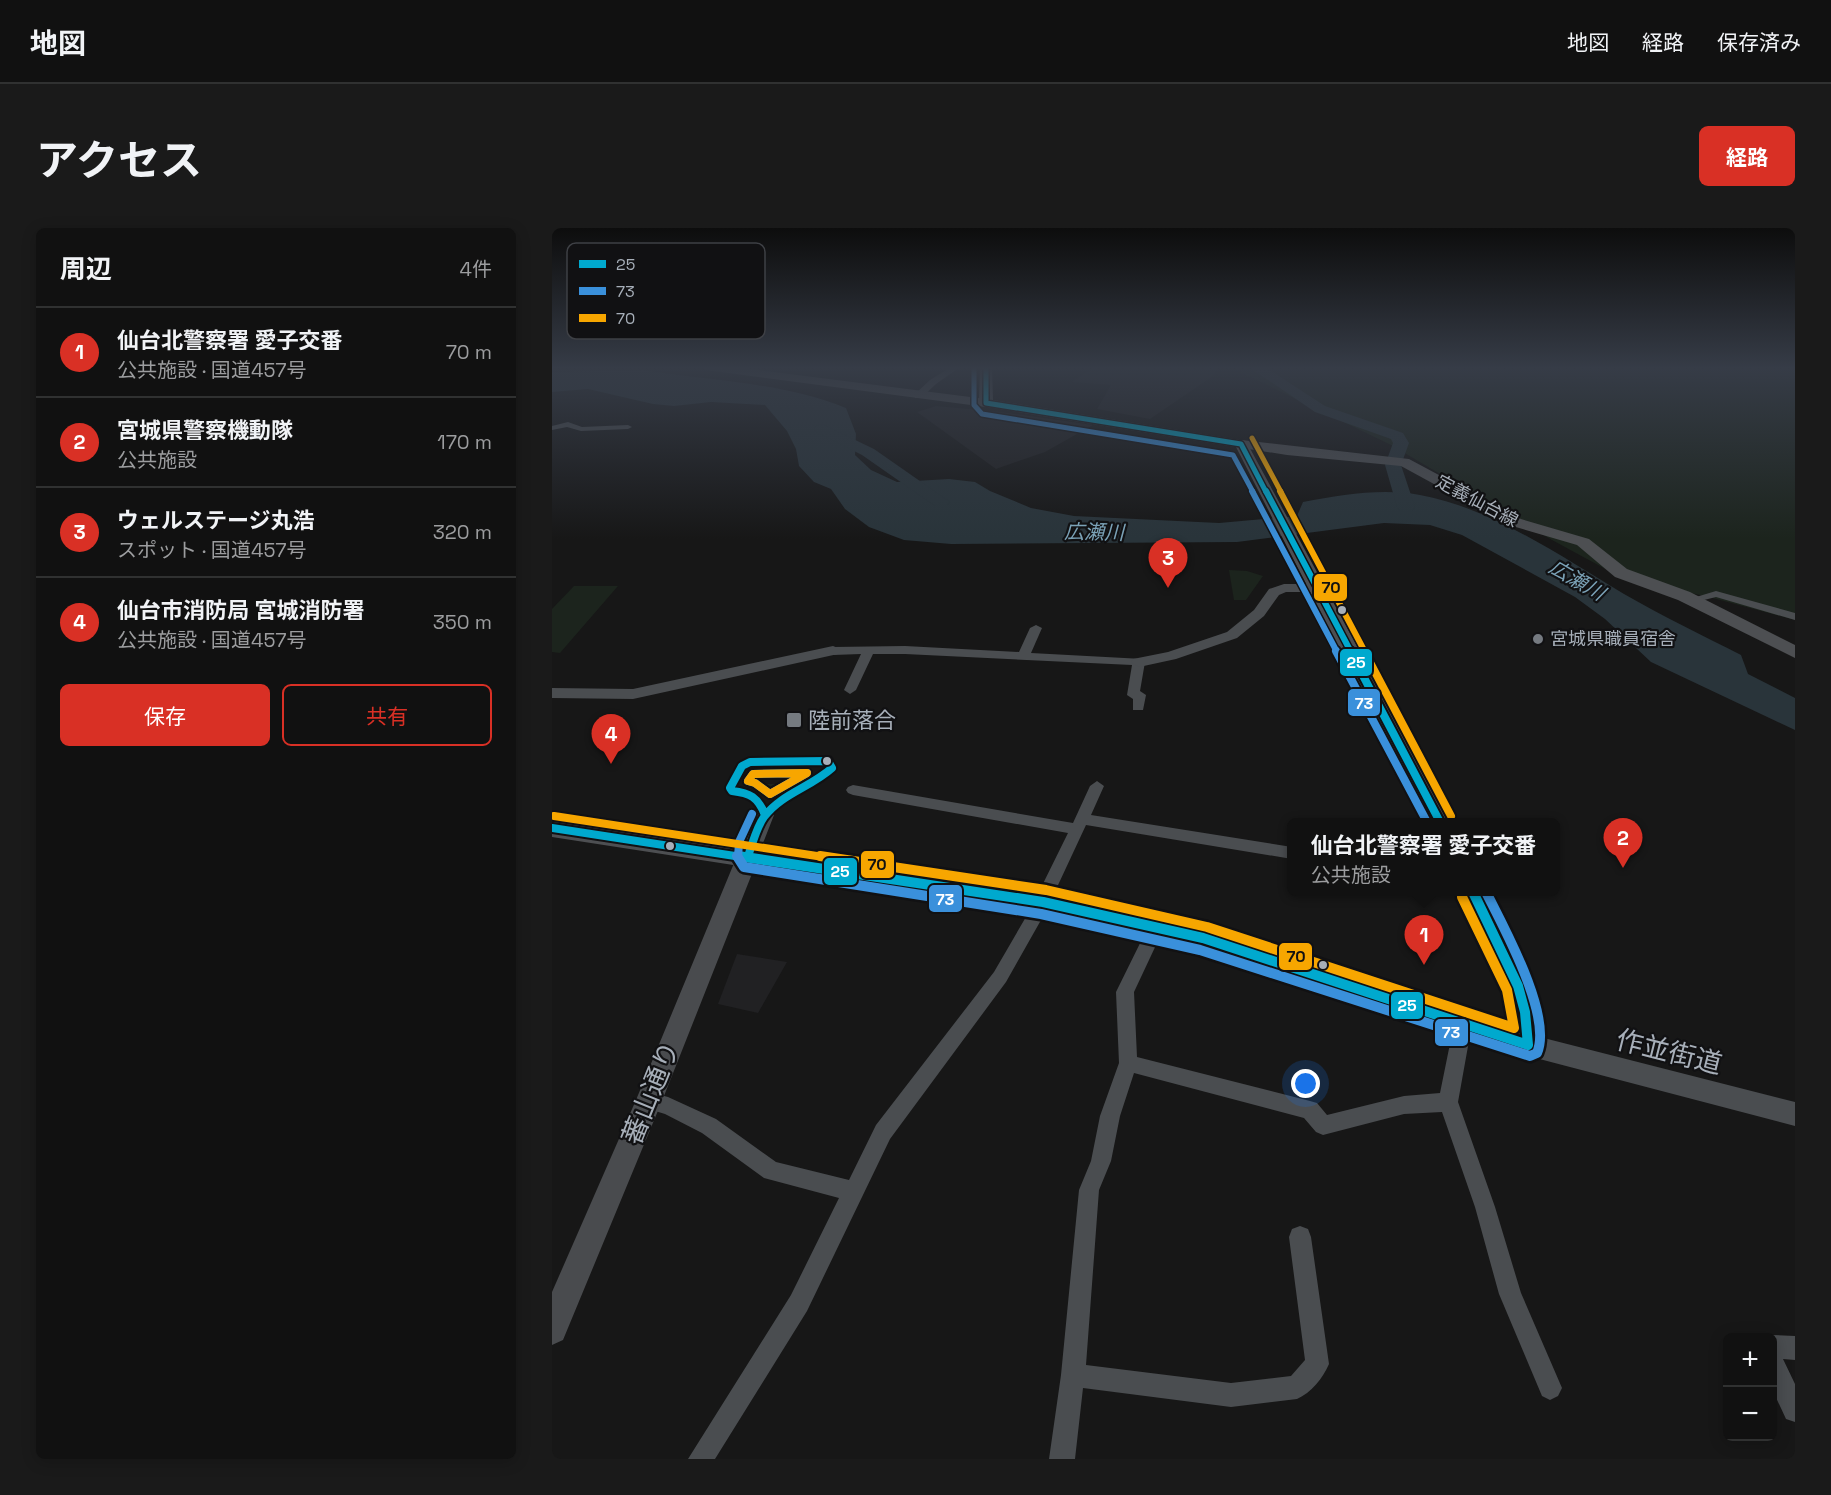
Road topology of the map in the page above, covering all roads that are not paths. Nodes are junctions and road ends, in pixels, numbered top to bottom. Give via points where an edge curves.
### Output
1 (569, 424) edge
2 (1116, 424) edge
3 (628, 427) dead end
4 (1241, 444) junction
5 (1316, 588) junction
6 (1692, 600) junction
7 (1795, 616) edge
8 (1036, 628) dead end
9 (869, 650) junction
10 (833, 651) joint
11 (1795, 652) edge
12 (1024, 656) junction
13 (1139, 662) junction
14 (850, 690) dead end
15 (552, 693) edge
16 (1138, 707) dead end
17 (1097, 786) dead end
18 (853, 790) dead end
19 (765, 815) dead end
20 (1438, 818) edge
21 (1079, 824) junction
22 (552, 828) edge
23 (1287, 852) edge
24 (748, 856) junction
25 (1475, 896) edge
26 (1043, 902) junction
27 (1156, 928) junction
28 (1463, 1024) junction
29 (1528, 1046) junction
30 (1128, 1063) junction
31 (649, 1101) junction
32 (1448, 1102) junction
33 (1795, 1114) edge
34 (855, 1192) junction
35 (1300, 1238) dead end
36 (552, 1329) edge
37 (1777, 1347) edge
38 (1795, 1348) edge
39 (1777, 1371) edge
40 (1073, 1375) junction
41 (1550, 1388) dead end
42 (1795, 1410) edge
43 (701, 1459) edge
44 (1062, 1459) edge

1 - 3 street via 581,429
2 - 4 highway
4 - 5 highway
4 - 6 main road, 定義仙台線 via 1404,462 1515,522 1583,542 1622,573
5 - 13 street via 1294,586 1274,592 1259,614 1211,646
5 - 20 highway
6 - 7 street via 1716,594
6 - 11 main road, 定義仙台線
8 - 12 street
9 - 10 street
9 - 12 street
9 - 14 street
10 - 15 street via 633,694
12 - 13 street
13 - 16 street via 1133,694 1140,695
17 - 21 street
18 - 21 street
19 - 24 street
21 - 23 street
21 - 26 street
22 - 24 highway
24 - 26 highway
24 - 31 main road, 蕃山通り
25 - 29 highway via 1518,986
26 - 27 highway
26 - 34 street via 1000,976 884,1132
27 - 28 highway via 1203,938
27 - 30 street via 1125,992
28 - 29 highway
28 - 32 street
29 - 33 street, 作並街道
30 - 32 street via 1310,1110 1323,1125 1404,1105
30 - 40 street via 1089,1190
31 - 34 street via 709,1126 771,1172
31 - 36 main road, 蕃山通り
32 - 41 street via 1510,1294
34 - 43 street via 799,1304
35 - 40 street via 1317,1364 1297,1387 1231,1395
37 - 38 street
39 - 42 street
40 - 44 street

